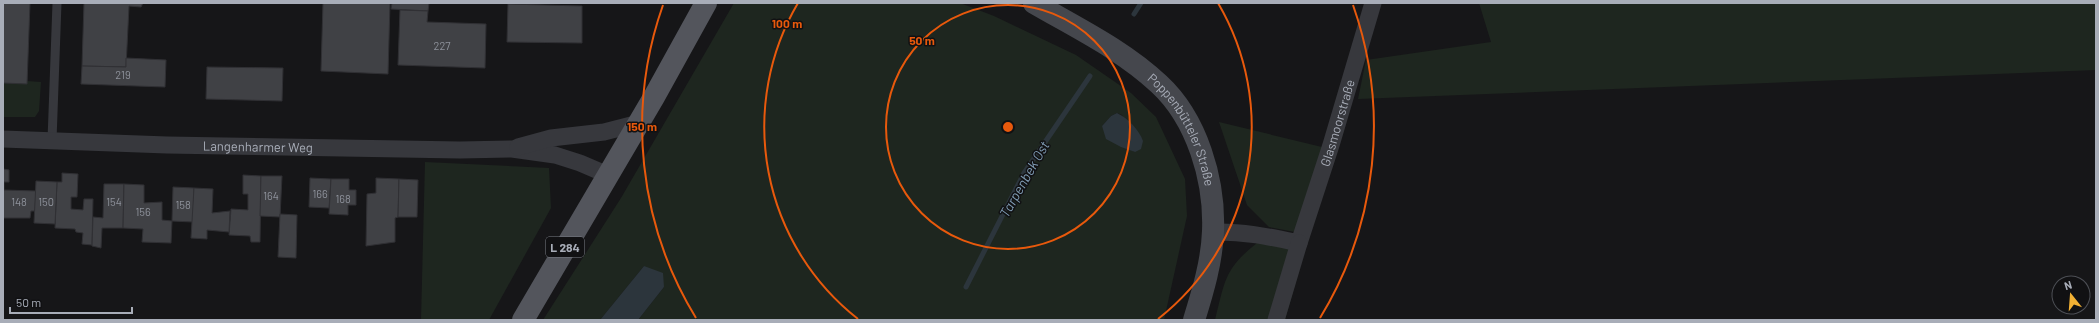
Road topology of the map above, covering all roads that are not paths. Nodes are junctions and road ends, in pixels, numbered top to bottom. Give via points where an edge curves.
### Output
1 (57, 3) edge
2 (706, 3) edge
3 (1034, 3) edge
4 (1373, 3) edge
5 (639, 123) junction
6 (3, 139) edge
7 (52, 140) junction
8 (512, 149) junction
9 (608, 175) junction
10 (1213, 232) junction
11 (1299, 243) junction
12 (523, 320) edge
13 (1194, 320) edge
14 (1276, 320) edge

1 - 7 lane
2 - 5 main road, L 284
3 - 10 main road, Poppenbütteler Straße via 1117,50 1159,84 1182,110 1199,148 1212,198
4 - 11 street, Glasmoorstraße
5 - 8 street, Langenharmer Weg via 604,132 551,138
5 - 9 main road, L 284
6 - 7 street, Langenharmer Weg
7 - 8 street, Langenharmer Weg via 167,145
8 - 9 street, Langenharmer Weg via 555,155
9 - 12 main road, L 284
10 - 11 street via 1246,233
10 - 13 main road, Poppenbütteler Straße via 1208,272
11 - 14 street, Glasmoorstraße

